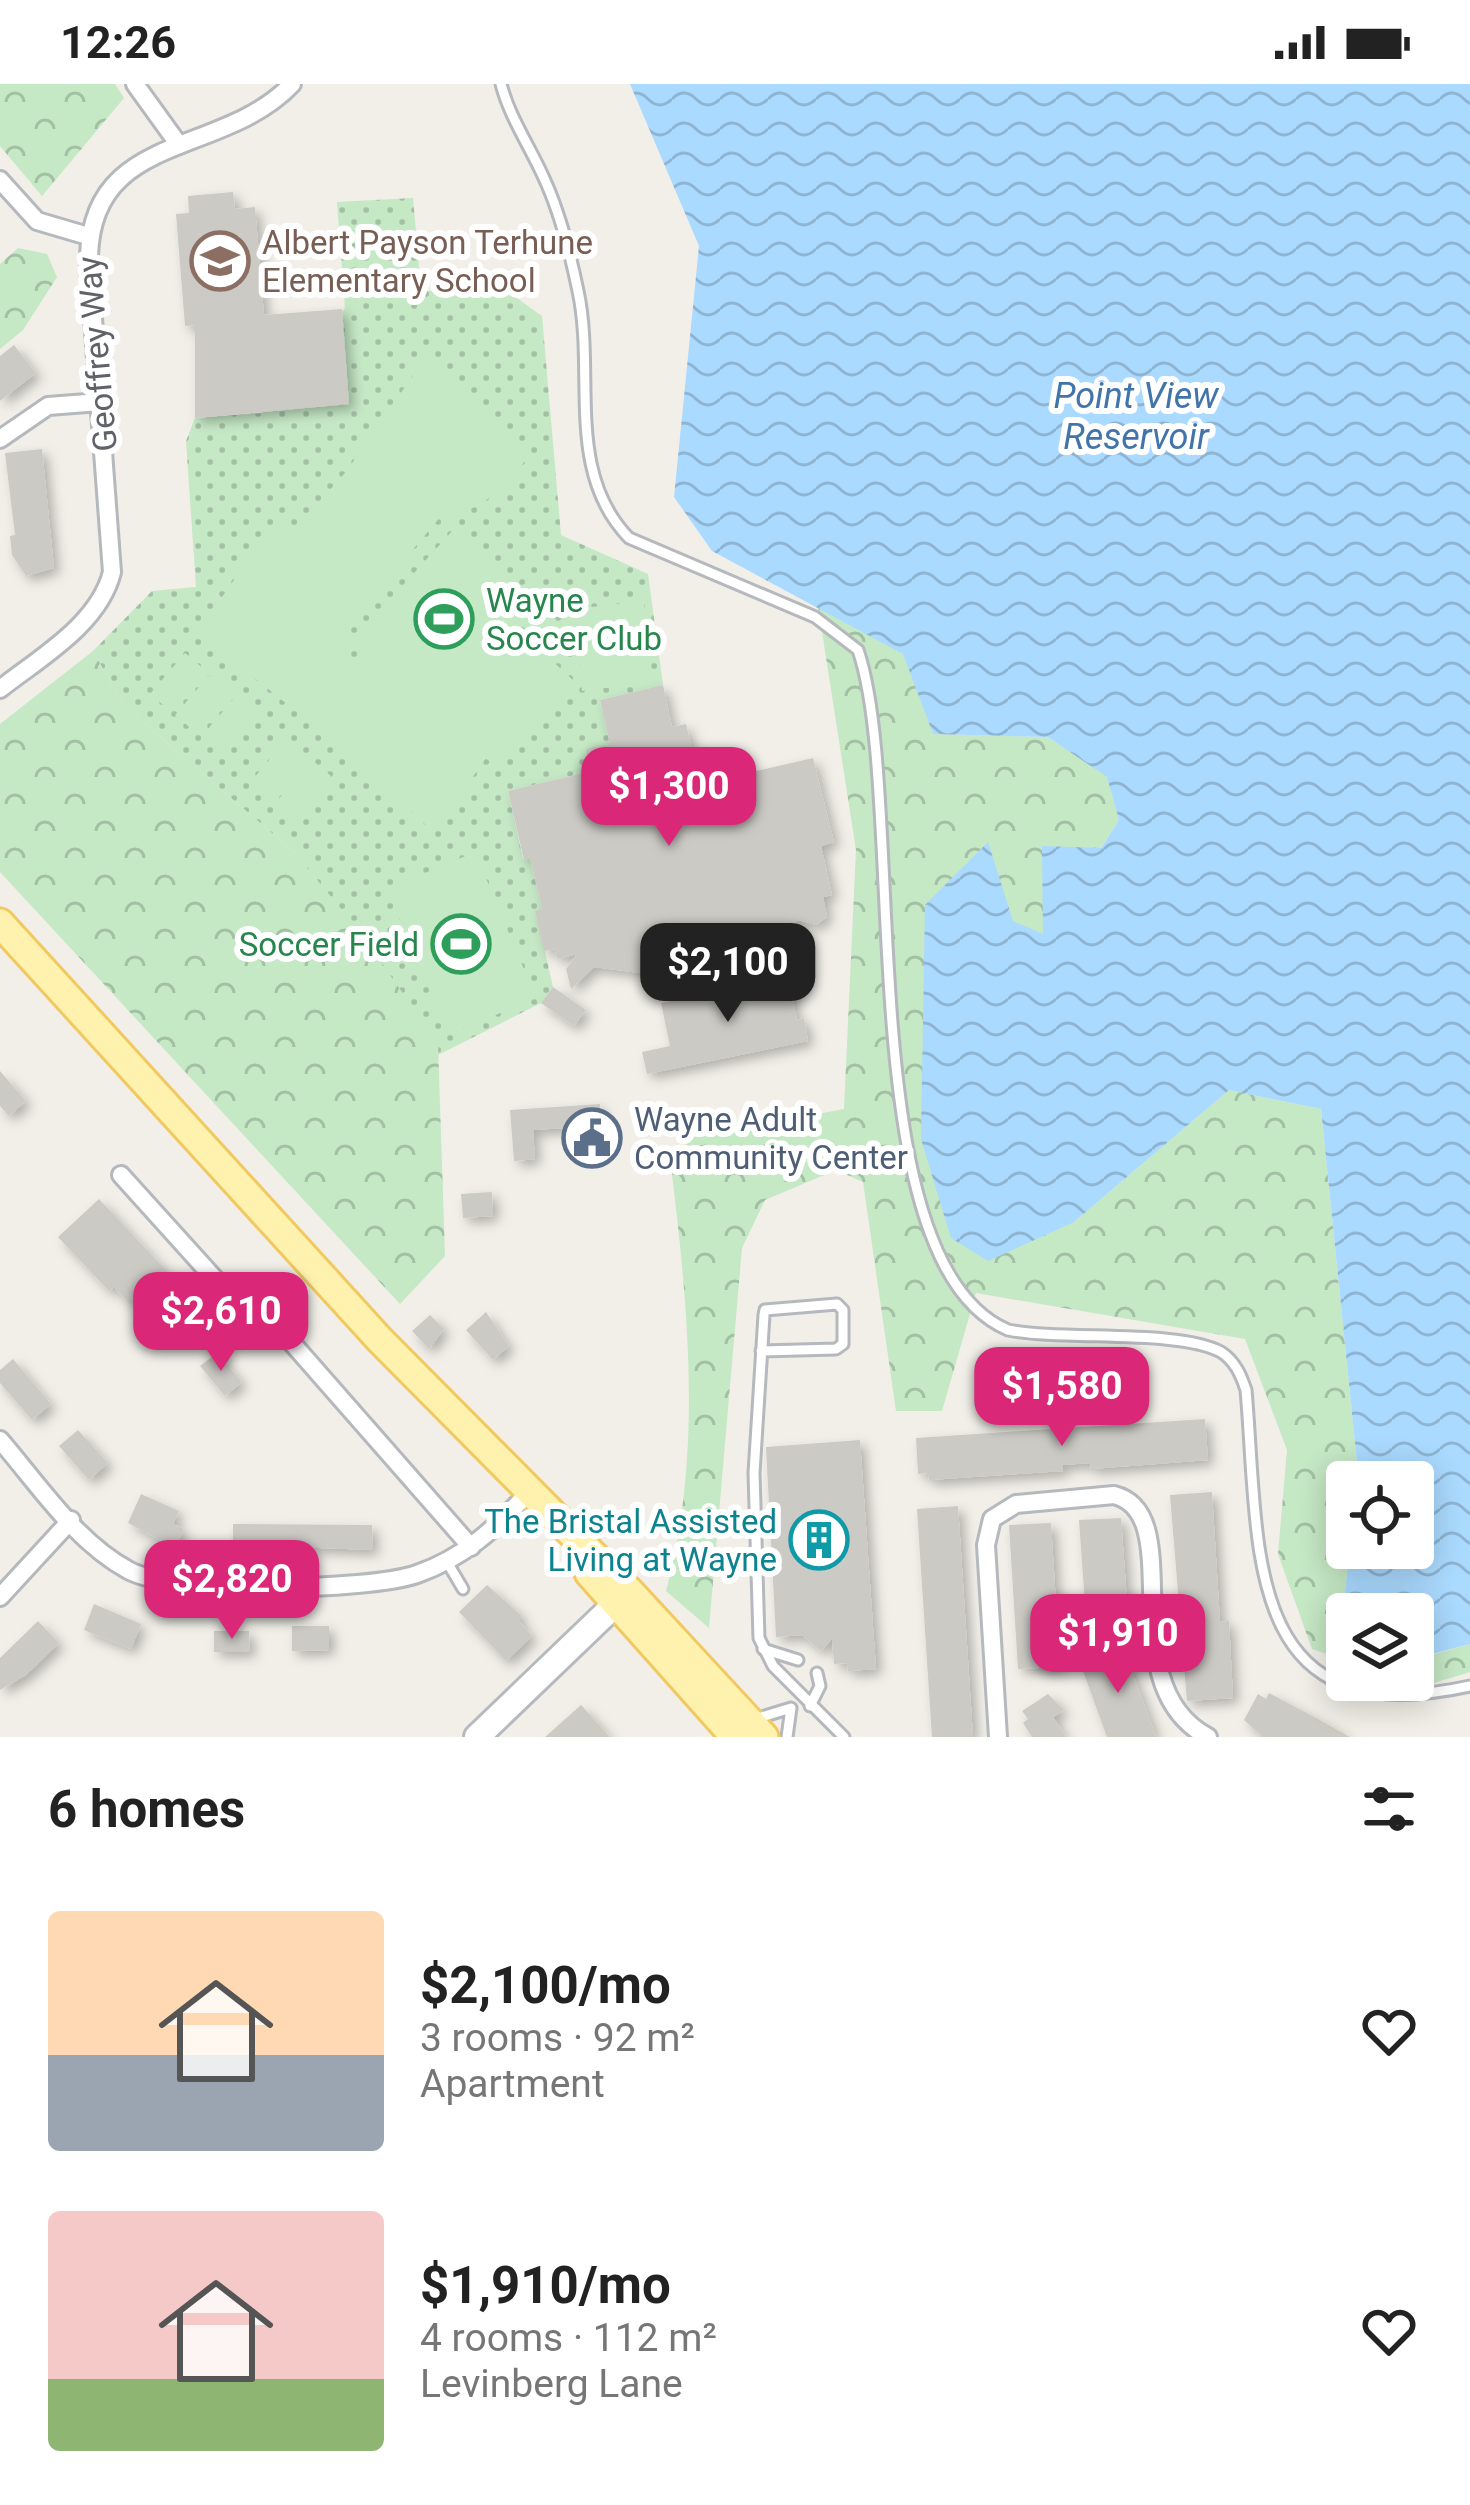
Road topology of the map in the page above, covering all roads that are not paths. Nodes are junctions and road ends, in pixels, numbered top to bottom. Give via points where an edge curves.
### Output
1 (135, 84) edge
2 (292, 84) edge
3 (501, 84) edge
4 (179, 145) junction
5 (0, 180) edge
6 (88, 236) junction
7 (100, 402) junction
8 (0, 439) edge
9 (0, 689) edge
10 (0, 923) edge
11 (121, 1175) dead end
12 (761, 1352) junction
13 (0, 1440) edge
14 (527, 1494) junction
15 (71, 1520) junction
16 (471, 1547) junction
17 (447, 1561) junction
18 (463, 1588) dead end
19 (0, 1597) edge
20 (622, 1598) junction
21 (762, 1649) junction
22 (798, 1660) dead end
23 (817, 1673) dead end
24 (1470, 1687) edge
25 (805, 1702) junction
26 (791, 1708) junction
27 (749, 1731) edge
28 (477, 1737) edge
29 (788, 1737) edge
30 (844, 1737) edge
31 (998, 1737) edge
32 (1208, 1737) edge

1 - 4 street
2 - 4 street, Geoffrey Way via 258,115
3 - 24 lane via 564,232 583,317 592,472 614,523 628,538 814,617 858,650 873,745 898,1109 925,1213 960,1286 977,1311 1008,1330 1185,1344 1233,1362 1246,1390 1263,1585 1291,1648 1330,1682 1376,1697
4 - 6 street, Geoffrey Way via 131,166 104,196
5 - 6 street via 37,221
6 - 7 street, Geoffrey Way
7 - 8 street via 48,406
7 - 9 street, Geoffrey Way via 113,553 108,589 82,622
10 - 14 main road
11 - 16 street via 224,1288 278,1327
12 - 12 lane via 765,1310 843,1310 843,1344 836,1349
12 - 21 lane via 754,1491
13 - 15 street
14 - 16 street
14 - 20 main road
15 - 17 street via 111,1560 170,1585 382,1582
15 - 19 street
16 - 17 street
17 - 18 lane
20 - 27 main road
20 - 28 street
21 - 22 lane
21 - 25 lane
23 - 25 lane via 820,1686
25 - 26 lane
25 - 30 lane
26 - 27 lane
26 - 29 lane
31 - 32 street via 986,1545 992,1519 1016,1504 1114,1496 1126,1498 1145,1524 1166,1699

